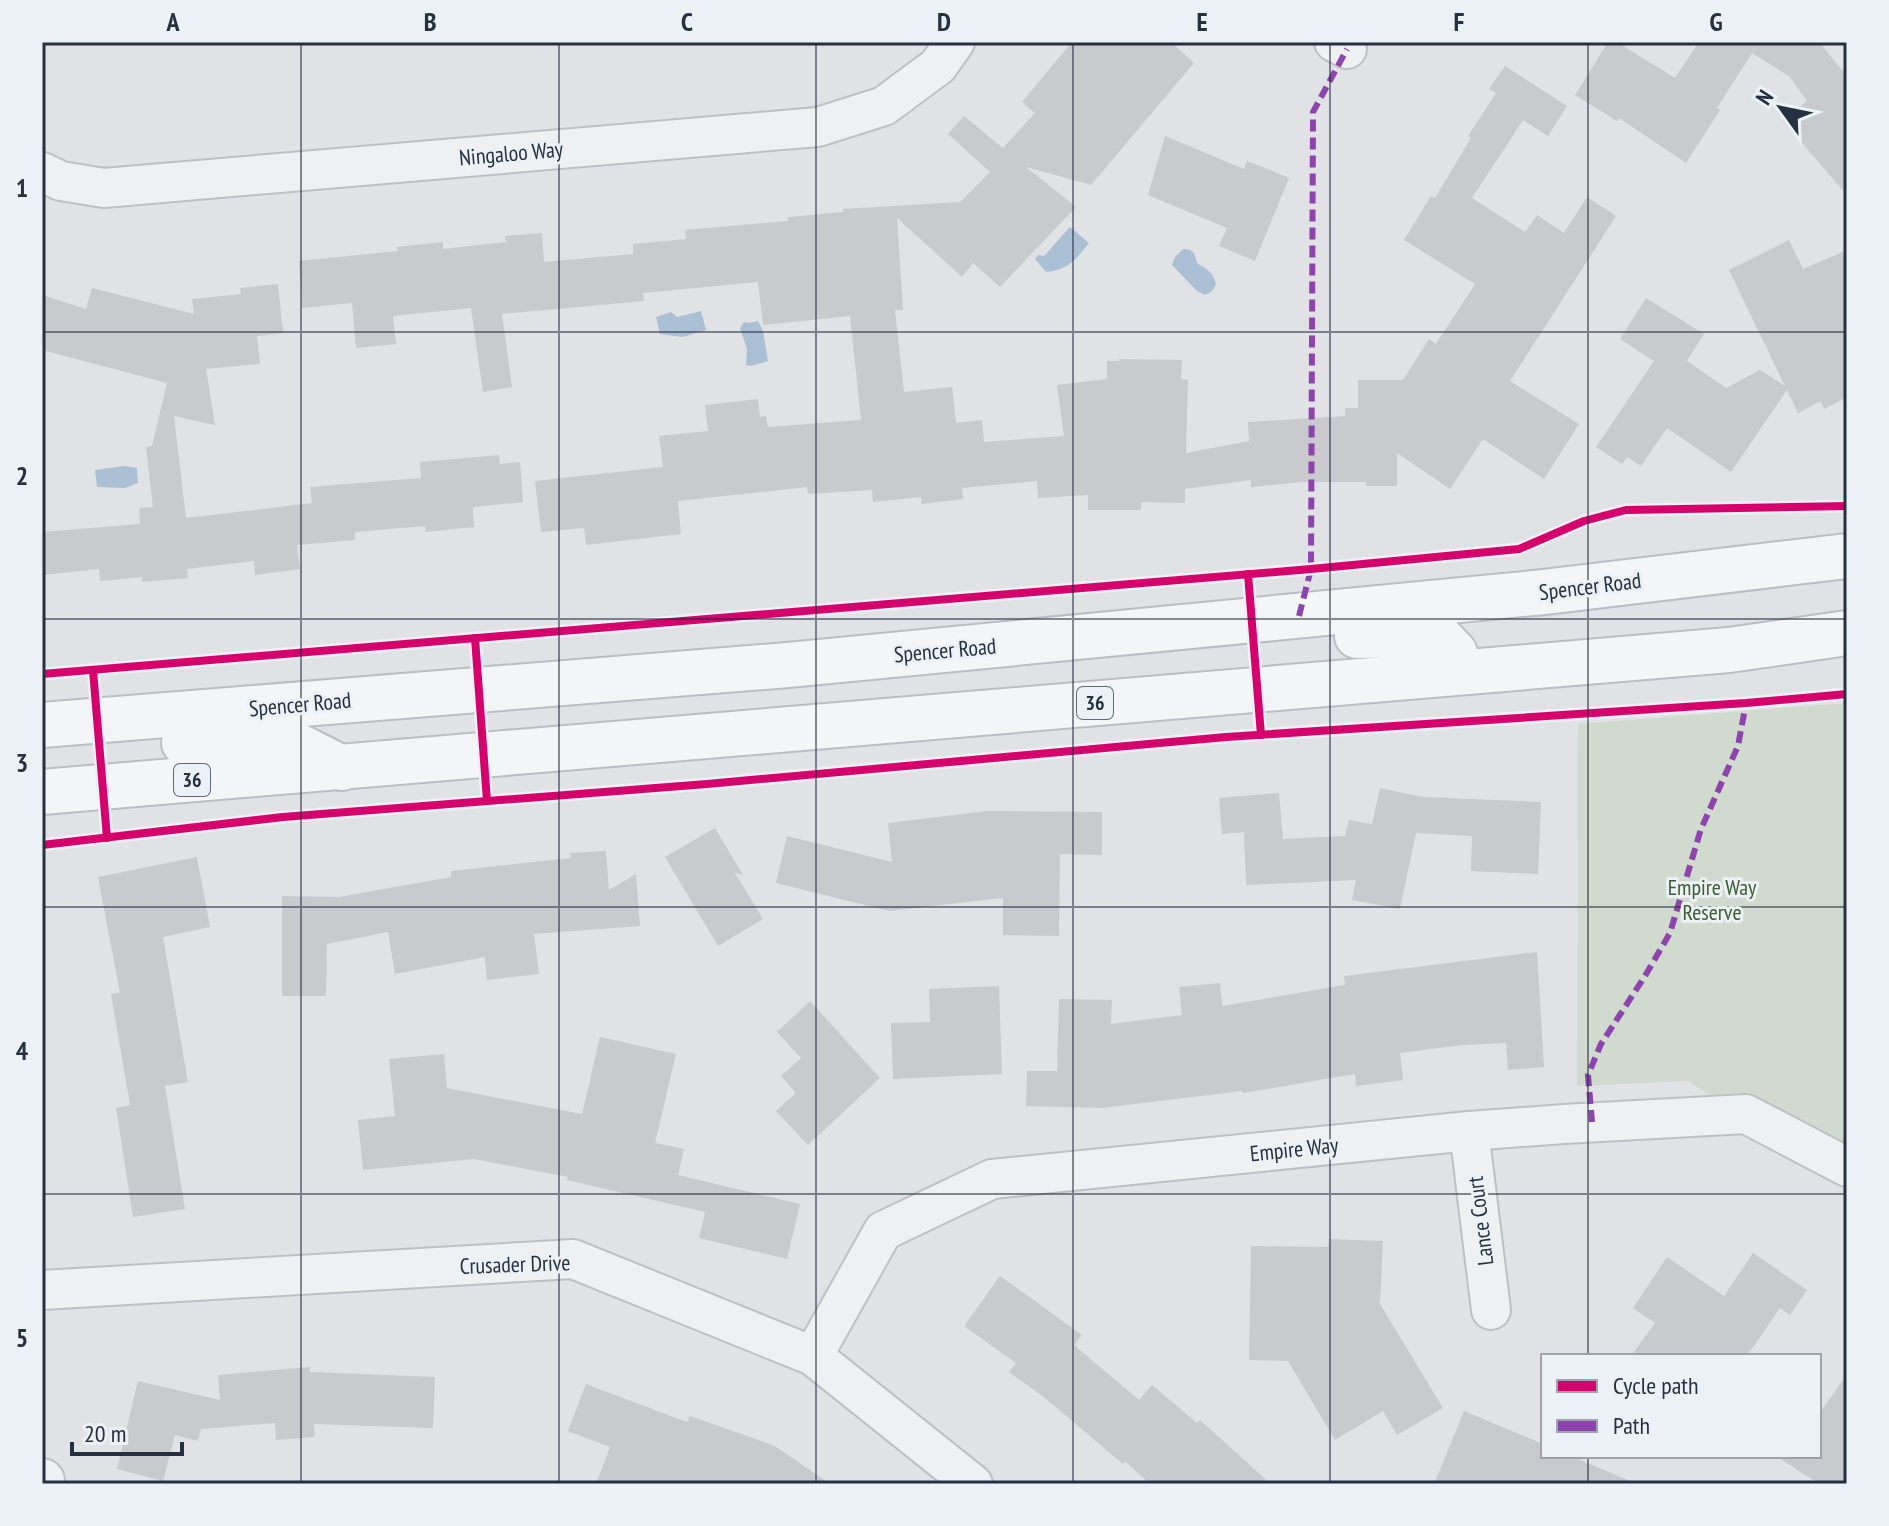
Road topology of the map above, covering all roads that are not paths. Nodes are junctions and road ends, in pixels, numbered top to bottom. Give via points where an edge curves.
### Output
1 (955, 42) edge
2 (42, 172) edge
3 (1847, 539) edge
4 (1847, 556) edge
5 (1805, 561) junction
6 (1252, 621) junction
7 (1847, 633) edge
8 (1460, 672) junction
9 (153, 716) junction
10 (42, 725) edge
11 (342, 768) junction
12 (42, 792) edge
13 (1469, 1131) junction
14 (1847, 1167) edge
15 (42, 1290) edge
16 (1491, 1310) dead end
17 (813, 1356) junction
18 (973, 1484) edge

1 - 2 street, Ningaloo Way via 938,66 884,106 818,127 104,188
3 - 5 main road
4 - 5 main road, Spencer Road
5 - 6 main road, Spencer Road
6 - 8 main road via 1370,637 1437,634 1455,653
6 - 9 main road, Spencer Road
7 - 8 main road, 36 via 1729,650
8 - 11 main road, 36
9 - 10 main road, Spencer Road
9 - 11 main road via 162,736 181,743 283,738
11 - 12 main road, 36
13 - 14 street, Empire Way via 1746,1114
13 - 16 street, Lance Court
13 - 17 street, Empire Way via 992,1179 883,1231
15 - 17 street, Crusader Drive via 573,1259
17 - 18 street, Crusader Drive

